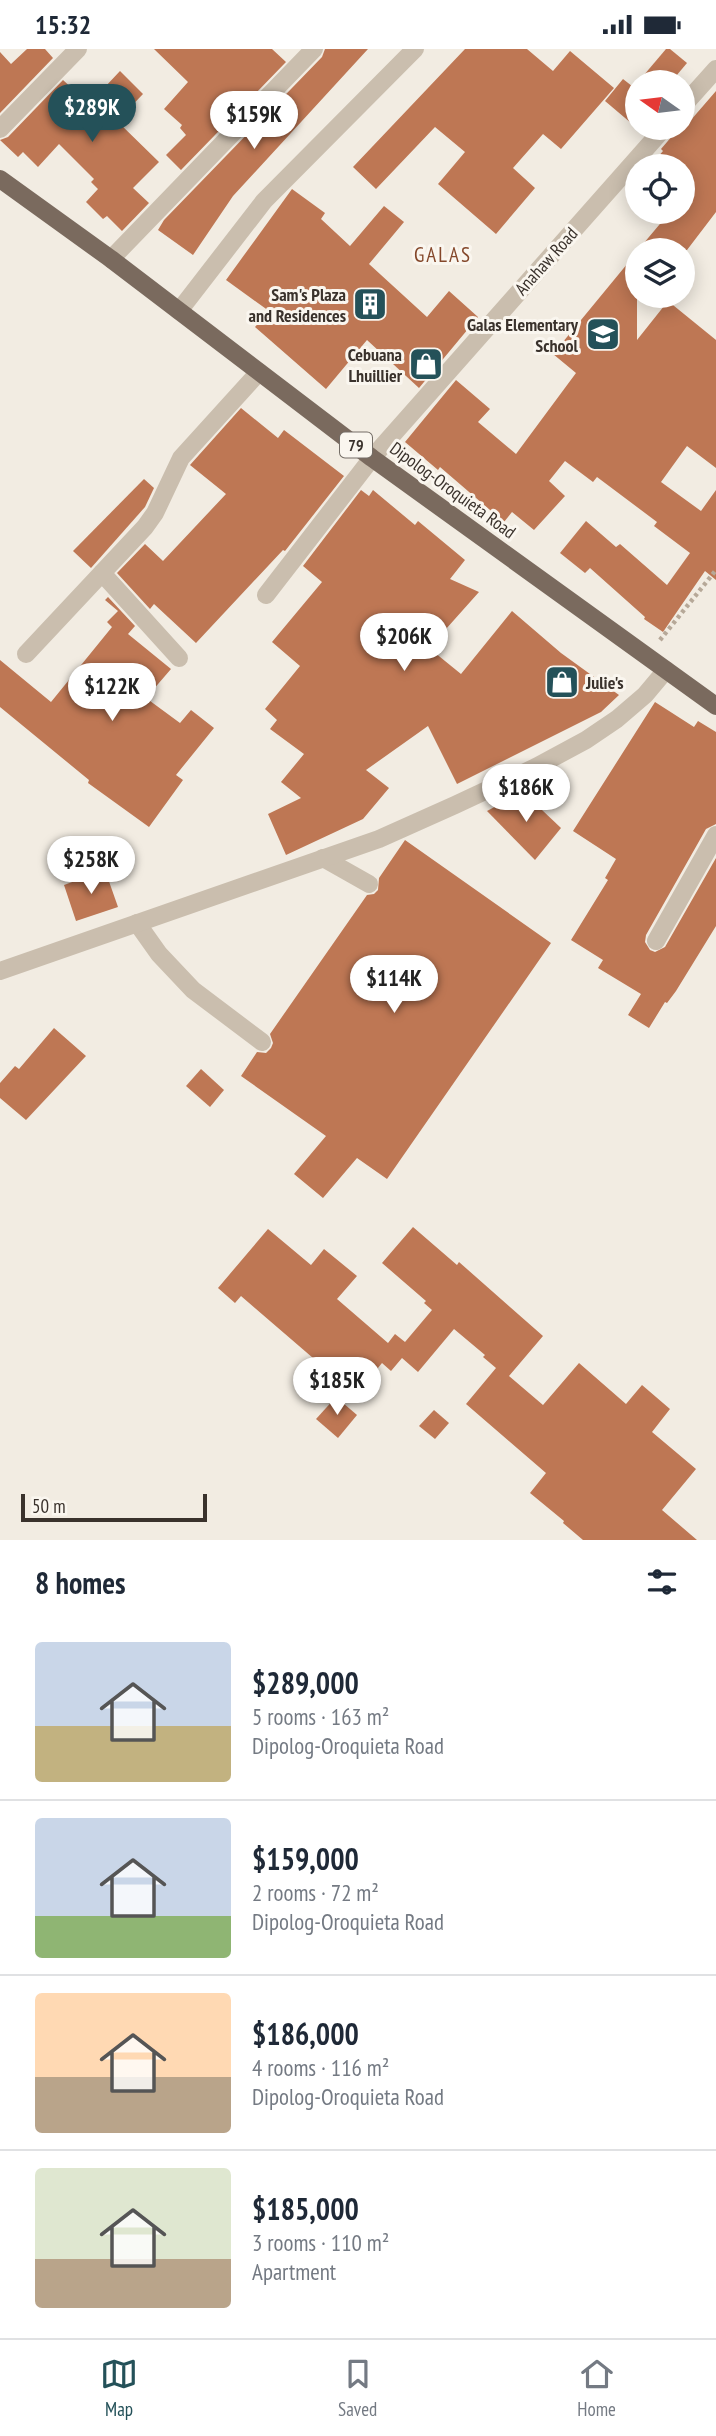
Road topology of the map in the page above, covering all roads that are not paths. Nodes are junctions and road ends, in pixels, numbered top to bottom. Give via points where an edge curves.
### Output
1 (78, 49) edge
2 (314, 49) edge
3 (415, 49) edge
4 (716, 69) edge
5 (695, 92) edge
6 (0, 129) edge
7 (653, 140) edge
8 (0, 179) edge
9 (111, 259) junction
10 (179, 311) junction
11 (259, 372) junction
12 (372, 458) junction
13 (102, 573) junction
14 (266, 595) dead end
15 (26, 654) dead end
16 (179, 658) dead end
17 (666, 670) junction
18 (716, 706) edge
19 (716, 835) edge
20 (323, 858) junction
21 (369, 884) dead end
22 (138, 923) junction
23 (656, 941) dead end
24 (0, 971) edge
25 (262, 1042) dead end

1 - 6 street
2 - 9 street
3 - 10 street via 264,201
4 - 5 street
7 - 12 street, Anahaw Road
8 - 9 main road, Dipolog-Oroquieta Road / 79
9 - 10 main road, Dipolog-Oroquieta Road / 79
10 - 11 main road, Dipolog-Oroquieta Road / 79
11 - 12 main road, Dipolog-Oroquieta Road / 79
11 - 13 street via 181,458 155,513
12 - 14 street, Anahaw Road
12 - 17 main road, Dipolog-Oroquieta Road / 79
13 - 15 street
13 - 16 street
17 - 18 main road, Dipolog-Oroquieta Road / 79
17 - 20 street via 617,719 556,757 379,839
19 - 23 street
20 - 21 street
20 - 22 street
22 - 24 street
22 - 25 street via 193,990

